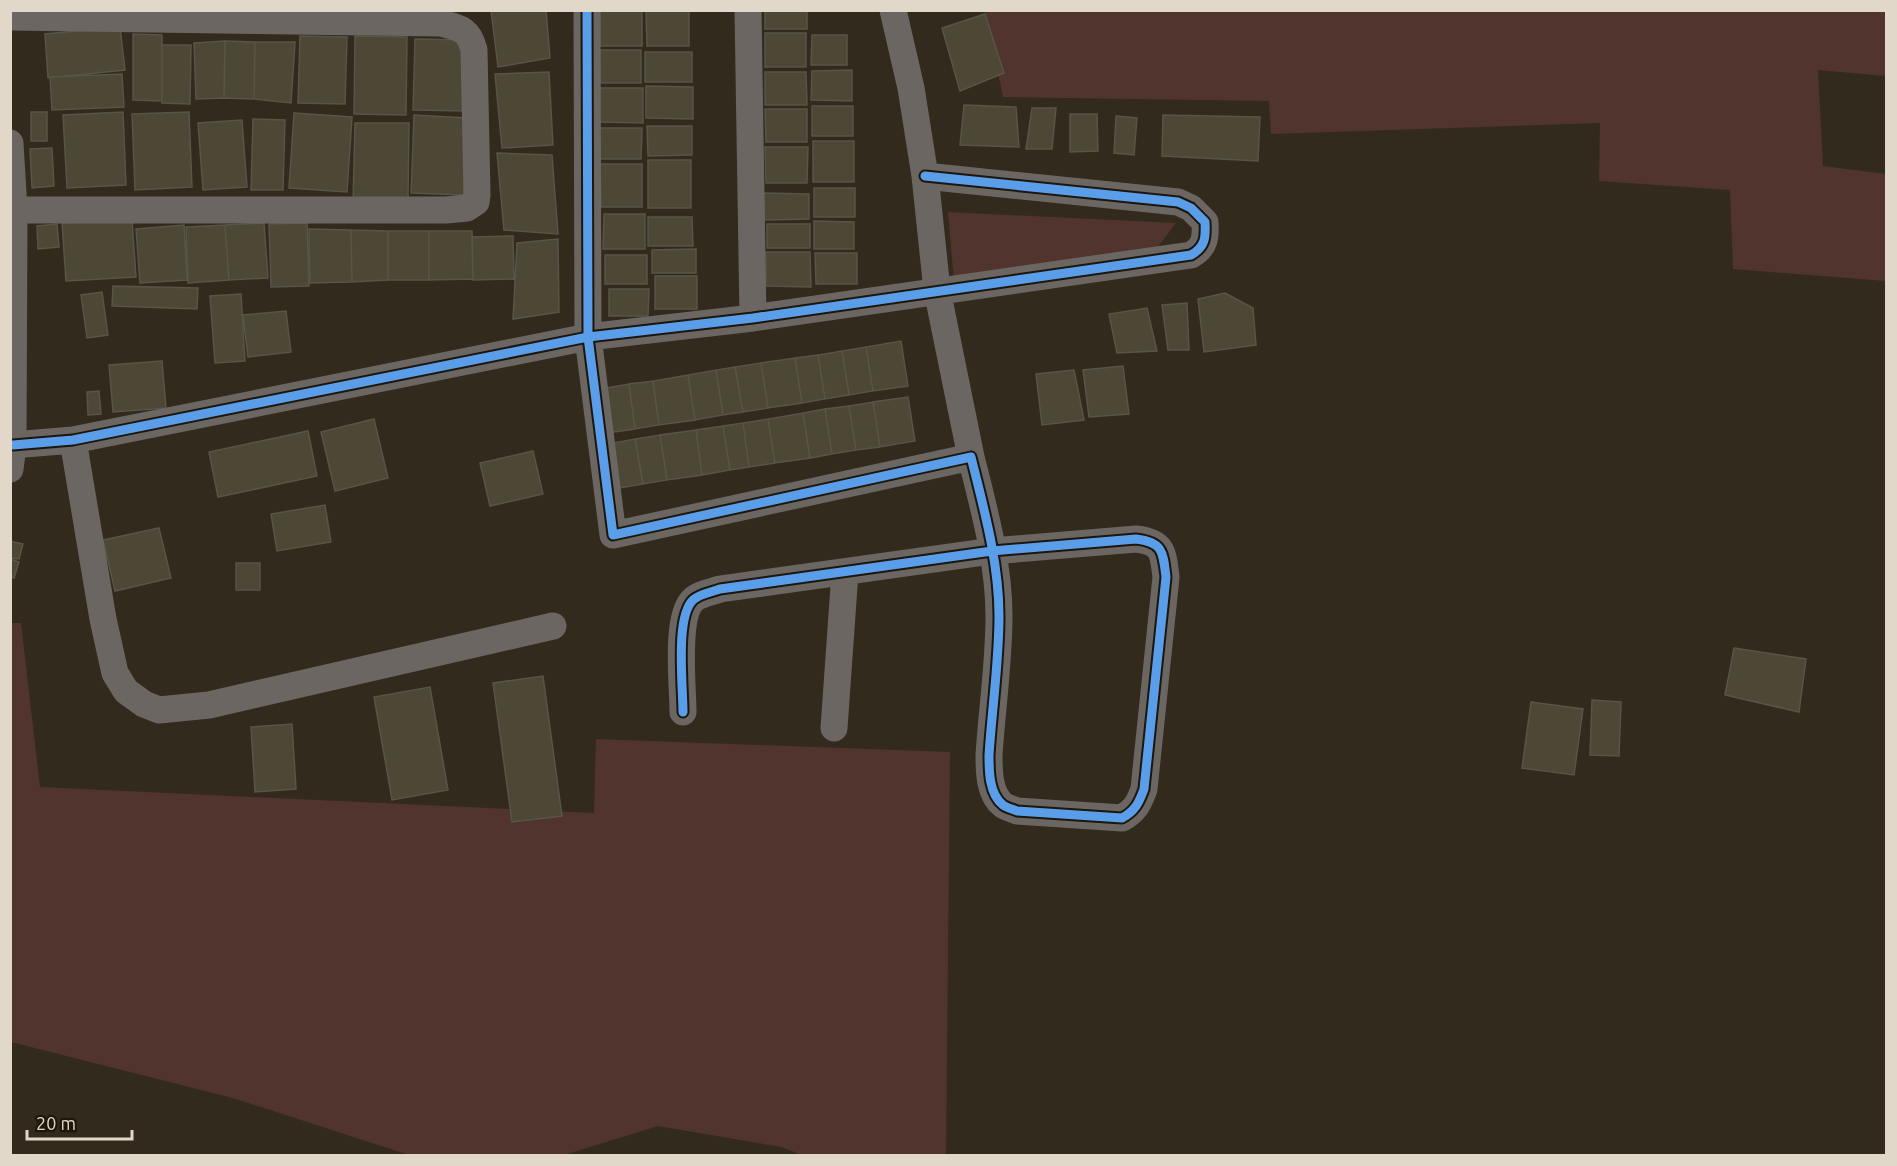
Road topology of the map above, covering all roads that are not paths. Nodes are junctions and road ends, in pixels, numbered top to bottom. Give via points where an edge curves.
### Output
1 (587, 10) edge
2 (748, 10) edge
3 (893, 10) edge
4 (10, 17) edge
5 (10, 143) edge
6 (925, 176) junction
7 (14, 210) junction
8 (937, 290) junction
9 (753, 318) junction
10 (588, 338) junction
11 (73, 440) junction
12 (12, 457) edge
13 (971, 457) junction
14 (992, 551) junction
15 (845, 572) junction
16 (553, 626) dead end
17 (683, 712) dead end
18 (834, 728) dead end

1 - 10 street
2 - 9 street
3 - 6 street
4 - 7 street via 429,23 456,27 466,32 474,50 477,184 473,205 446,210
5 - 7 street
6 - 8 street
6 - 8 street via 1178,202 1205,222 1205,242 1191,255
7 - 12 street
8 - 9 street
8 - 13 street
9 - 10 street
10 - 11 street
10 - 13 street via 613,535
11 - 12 street
11 - 16 street via 114,673 126,691 159,710 208,705
13 - 14 street
14 - 14 street via 999,617 989,755 995,792 1003,805 1017,811 1122,818 1138,805 1144,789 1166,577 1160,549 1151,541 1136,539
14 - 15 street
15 - 17 street via 720,589 695,598 686,608 682,623
15 - 18 street

